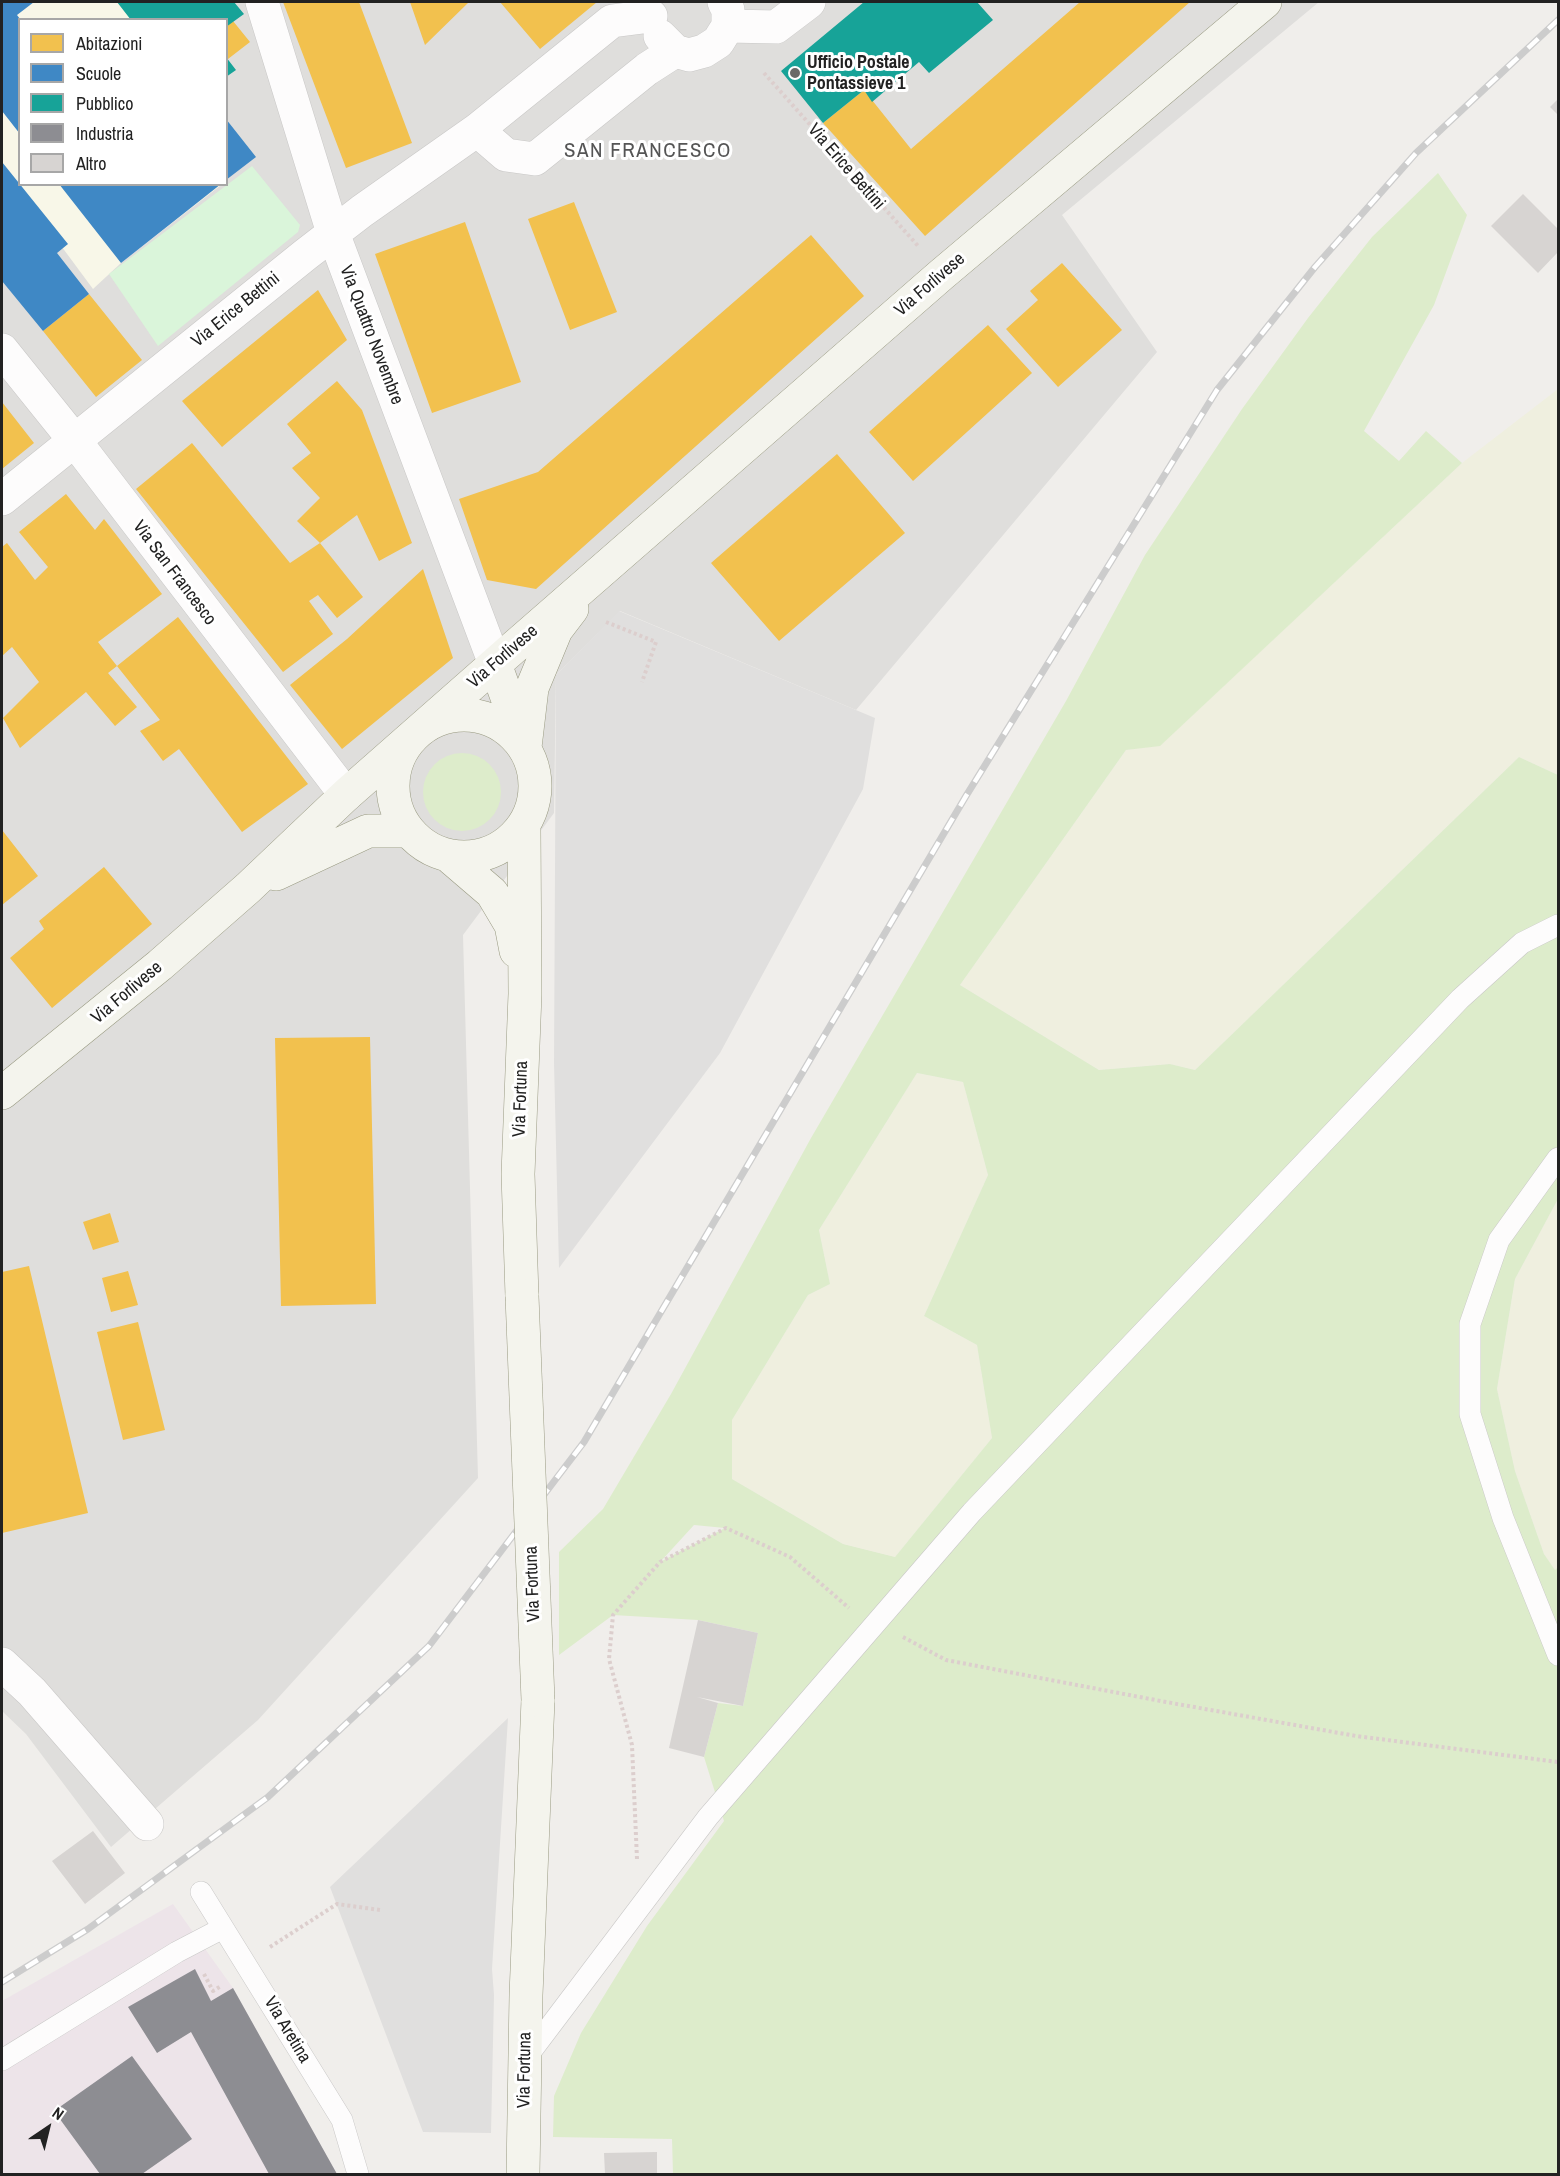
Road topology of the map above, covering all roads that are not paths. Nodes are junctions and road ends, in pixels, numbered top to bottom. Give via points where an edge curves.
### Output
1 (262, 2) edge
2 (809, 2) edge
3 (1265, 2) edge
4 (653, 9) edge
5 (726, 14) edge
6 (675, 51) junction
7 (477, 130) junction
8 (333, 233) junction
9 (2, 350) edge
10 (75, 441) junction
11 (2, 499) edge
12 (599, 574) junction
13 (495, 664) junction
14 (407, 742) junction
15 (525, 747) junction
16 (346, 795) junction
17 (524, 828) junction
18 (408, 831) junction
19 (450, 857) junction
20 (248, 888) junction
21 (1558, 925) edge
22 (525, 994) junction
23 (6, 1081) edge
24 (1558, 1158) edge
25 (1558, 1655) edge
26 (2, 1665) edge
27 (147, 1824) dead end
28 (201, 1892) dead end
29 (223, 1928) junction
30 (526, 2058) junction
31 (2, 2060) edge
32 (358, 2175) edge
33 (523, 2175) edge

1 - 8 street, Via Quattro Novembre
2 - 5 street via 776,27
3 - 12 street, Via Forlivese via 941,275
4 - 6 street, Via Erice Bettini via 655,30
4 - 7 street, Via Erice Bettini via 612,21
5 - 6 street via 718,42 689,55
6 - 7 street via 535,159 506,155
7 - 8 street, Via Erice Bettini
8 - 10 street, Via Erice Bettini
8 - 13 street, Via Quattro Novembre
9 - 10 street, Via San Francesco
10 - 11 street, Via Erice Bettini
10 - 16 street, Via San Francesco
12 - 13 street, Via Forlivese
12 - 15 street, Via Forlivese via 552,639 532,688
13 - 14 street, Via Forlivese
13 - 15 street
14 - 15 street, Via Forlivese via 430,722 458,714 485,718 513,733
14 - 16 street, Via Forlivese
14 - 18 street, Via Forlivese via 396,761 392,785 396,809
15 - 17 street, Via Forlivese via 535,770 535,802
16 - 20 street, Via Forlivese
17 - 19 street, Via Forlivese via 500,850 475,858
17 - 22 street, Via Fortuna
18 - 19 street, Via Forlivese via 426,847
18 - 20 street, Via Forlivese via 368,831
19 - 22 street, Via Fortuna via 492,893 511,925
20 - 23 street, Via Forlivese via 160,965
21 - 30 lane via 1522,943 1460,999 972,1512 708,1817
22 - 30 street, Via Fortuna, bridge via 518,1174 538,1700
24 - 25 lane via 1499,1240 1470,1324 1470,1414 1503,1518
26 - 27 street via 32,1692
28 - 29 lane, Via Aretina
29 - 31 lane
29 - 32 lane, Via Aretina via 342,2120
30 - 33 street, Via Fortuna

